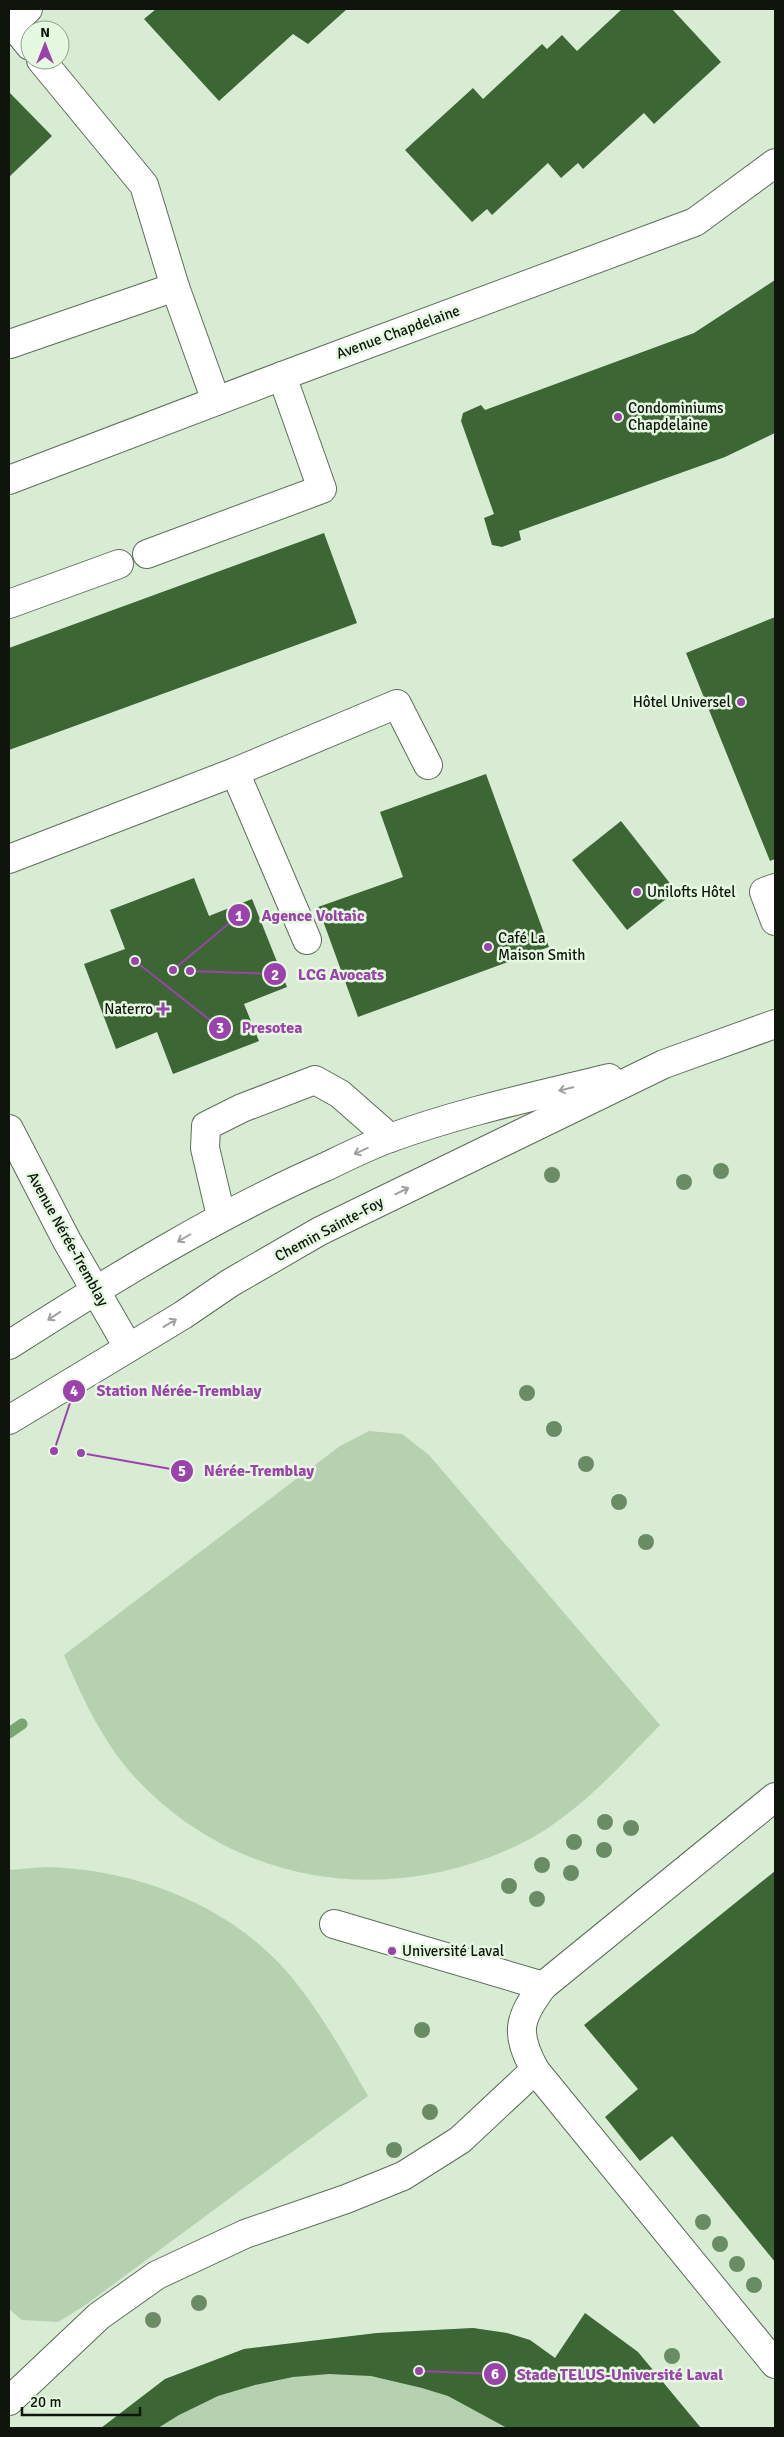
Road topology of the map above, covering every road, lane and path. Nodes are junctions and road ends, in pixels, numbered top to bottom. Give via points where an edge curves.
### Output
1 (28, 9) edge
2 (20, 34) edge
3 (49, 70) edge
4 (775, 162) edge
5 (175, 287) junction
6 (10, 344) edge
7 (282, 376) junction
8 (216, 400) junction
9 (9, 480) edge
10 (147, 554) dead end
11 (119, 564) dead end
12 (9, 604) edge
13 (428, 765) dead end
14 (235, 772) junction
15 (9, 859) edge
16 (775, 888) edge
17 (775, 921) edge
18 (307, 940) dead end
19 (775, 1024) edge
20 (664, 1064) junction
21 (9, 1129) edge
22 (390, 1138) junction
23 (221, 1216) junction
24 (95, 1290) junction
25 (9, 1345) edge
26 (128, 1347) junction
27 (9, 1420) edge
28 (775, 1797) edge
29 (334, 1924) dead end
30 (543, 1986) junction
31 (535, 2070) junction
32 (775, 2364) edge
33 (9, 2401) edge

1 - 2 main road via 12,24
3 - 5 main road via 144,185
4 - 7 main road, Avenue Chapdelaine via 695,222
5 - 6 main road
5 - 8 main road
7 - 8 main road, Avenue Chapdelaine
7 - 10 main road via 322,489
8 - 9 main road, Avenue Chapdelaine
11 - 12 main road
13 - 14 main road via 397,704
14 - 15 main road
14 - 18 main road
16 - 17 main road via 764,892
19 - 20 main road, Chemin Sainte-Foy
20 -> 22 main road, Chemin Sainte-Foy via 504,1104
26 -> 20 main road, Chemin Sainte-Foy via 320,1231
21 - 24 main road, Avenue Nérée-Tremblay
22 -> 23 main road, Chemin Sainte-Foy
22 - 23 main road via 340,1094 315,1080 242,1108 206,1126 205,1148
23 -> 24 main road, Chemin Sainte-Foy
24 -> 25 main road, Chemin Sainte-Foy
24 - 26 main road, Avenue Nérée-Tremblay
26 - 27 main road, Chemin Sainte-Foy
28 - 30 main road
29 - 30 main road
30 - 31 main road via 528,2005 522,2021 522,2037
31 - 32 main road
31 - 33 main road via 460,2140 404,2176 245,2234 156,2274 99,2316

